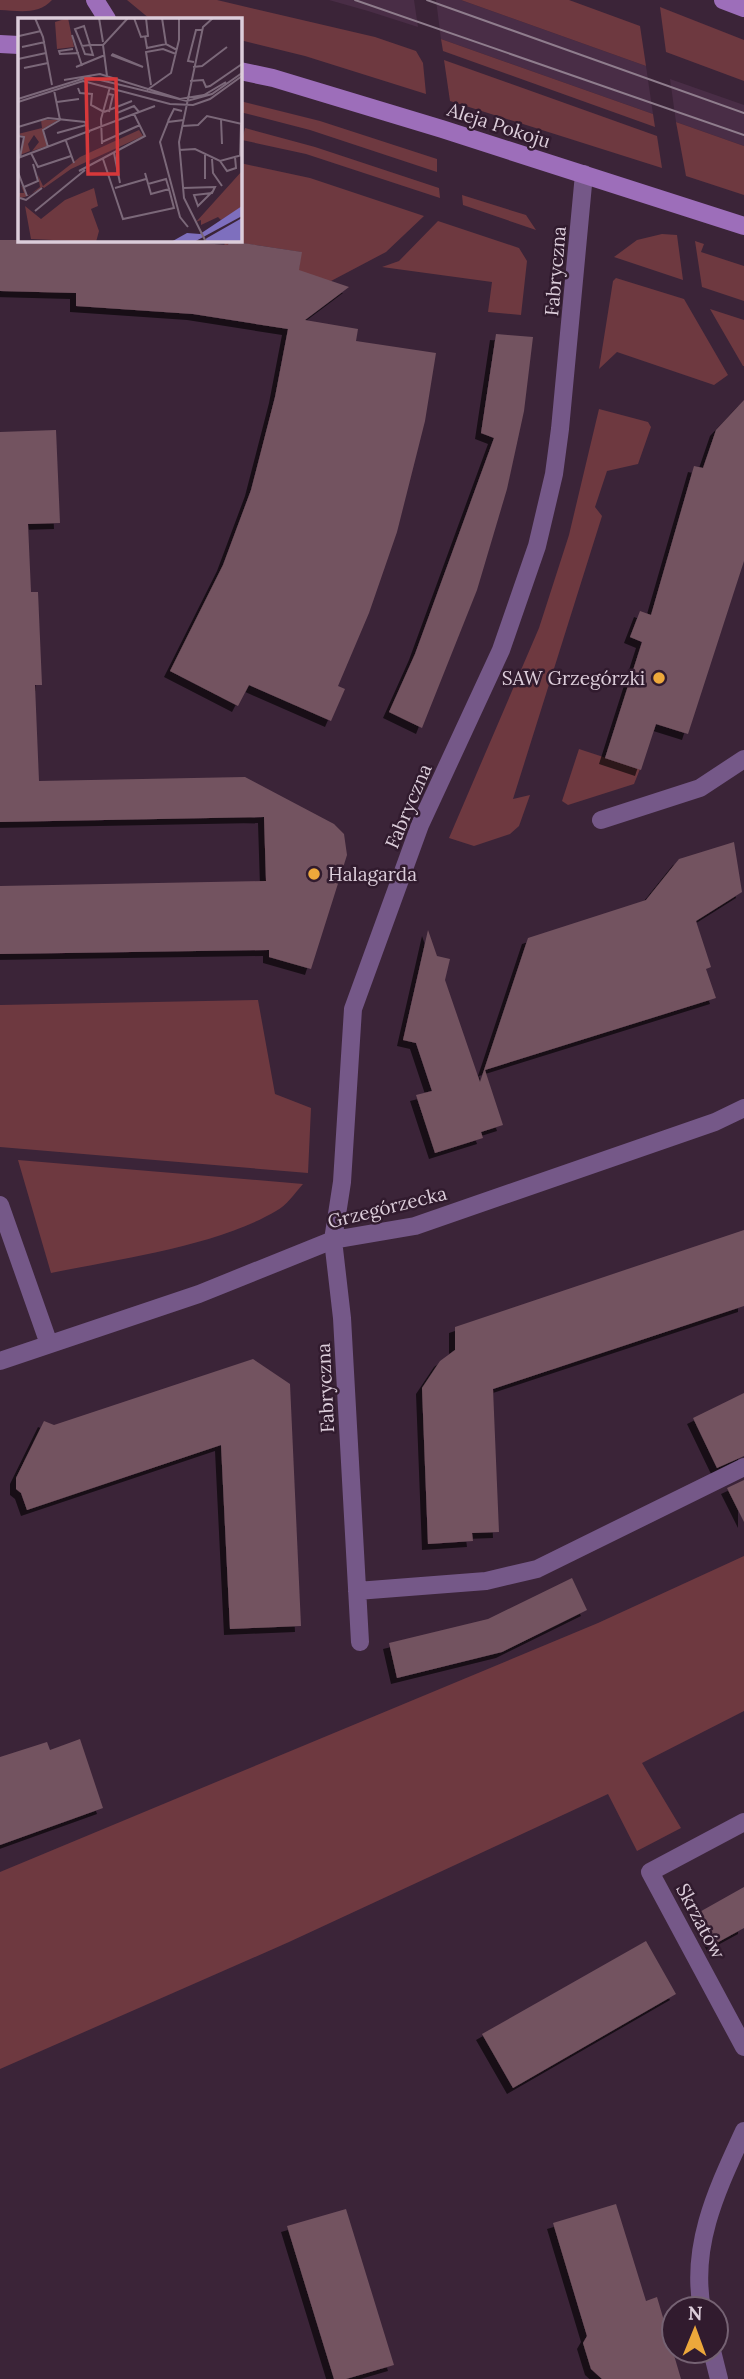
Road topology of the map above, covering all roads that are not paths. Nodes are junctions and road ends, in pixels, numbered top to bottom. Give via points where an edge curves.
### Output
1 (95, 0) edge
2 (723, 0) edge
3 (744, 8) edge
4 (106, 18) edge
5 (0, 44) edge
6 (18, 45) edge
7 (242, 71) edge
8 (584, 174) junction
9 (744, 226) edge
10 (744, 758) edge
11 (601, 820) dead end
12 (744, 1108) edge
13 (0, 1205) edge
14 (333, 1240) junction
15 (49, 1344) junction
16 (0, 1361) edge
17 (744, 1467) edge
18 (357, 1591) junction
19 (360, 1642) dead end
20 (744, 1822) edge
21 (744, 2047) edge
22 (744, 2131) edge
23 (701, 2295) edge

1 - 4 main road
2 - 3 main road
5 - 6 main road
7 - 8 main road, Aleja Pokoju
8 - 9 main road, Aleja Pokoju
8 - 14 street, Fabryczna via 562,416 544,520 501,650 420,825 353,1009 342,1182
10 - 11 street via 693,790
12 - 14 street, Grzegórzecka via 415,1226
13 - 15 street
14 - 15 street, Grzegórzecka via 261,1272
14 - 18 street, Fabryczna via 342,1318
15 - 16 street, Grzegórzecka
17 - 18 street via 537,1569 431,1588
18 - 19 street, Fabryczna
20 - 21 street, Skrzatów via 650,1872
22 - 23 street via 703,2233

